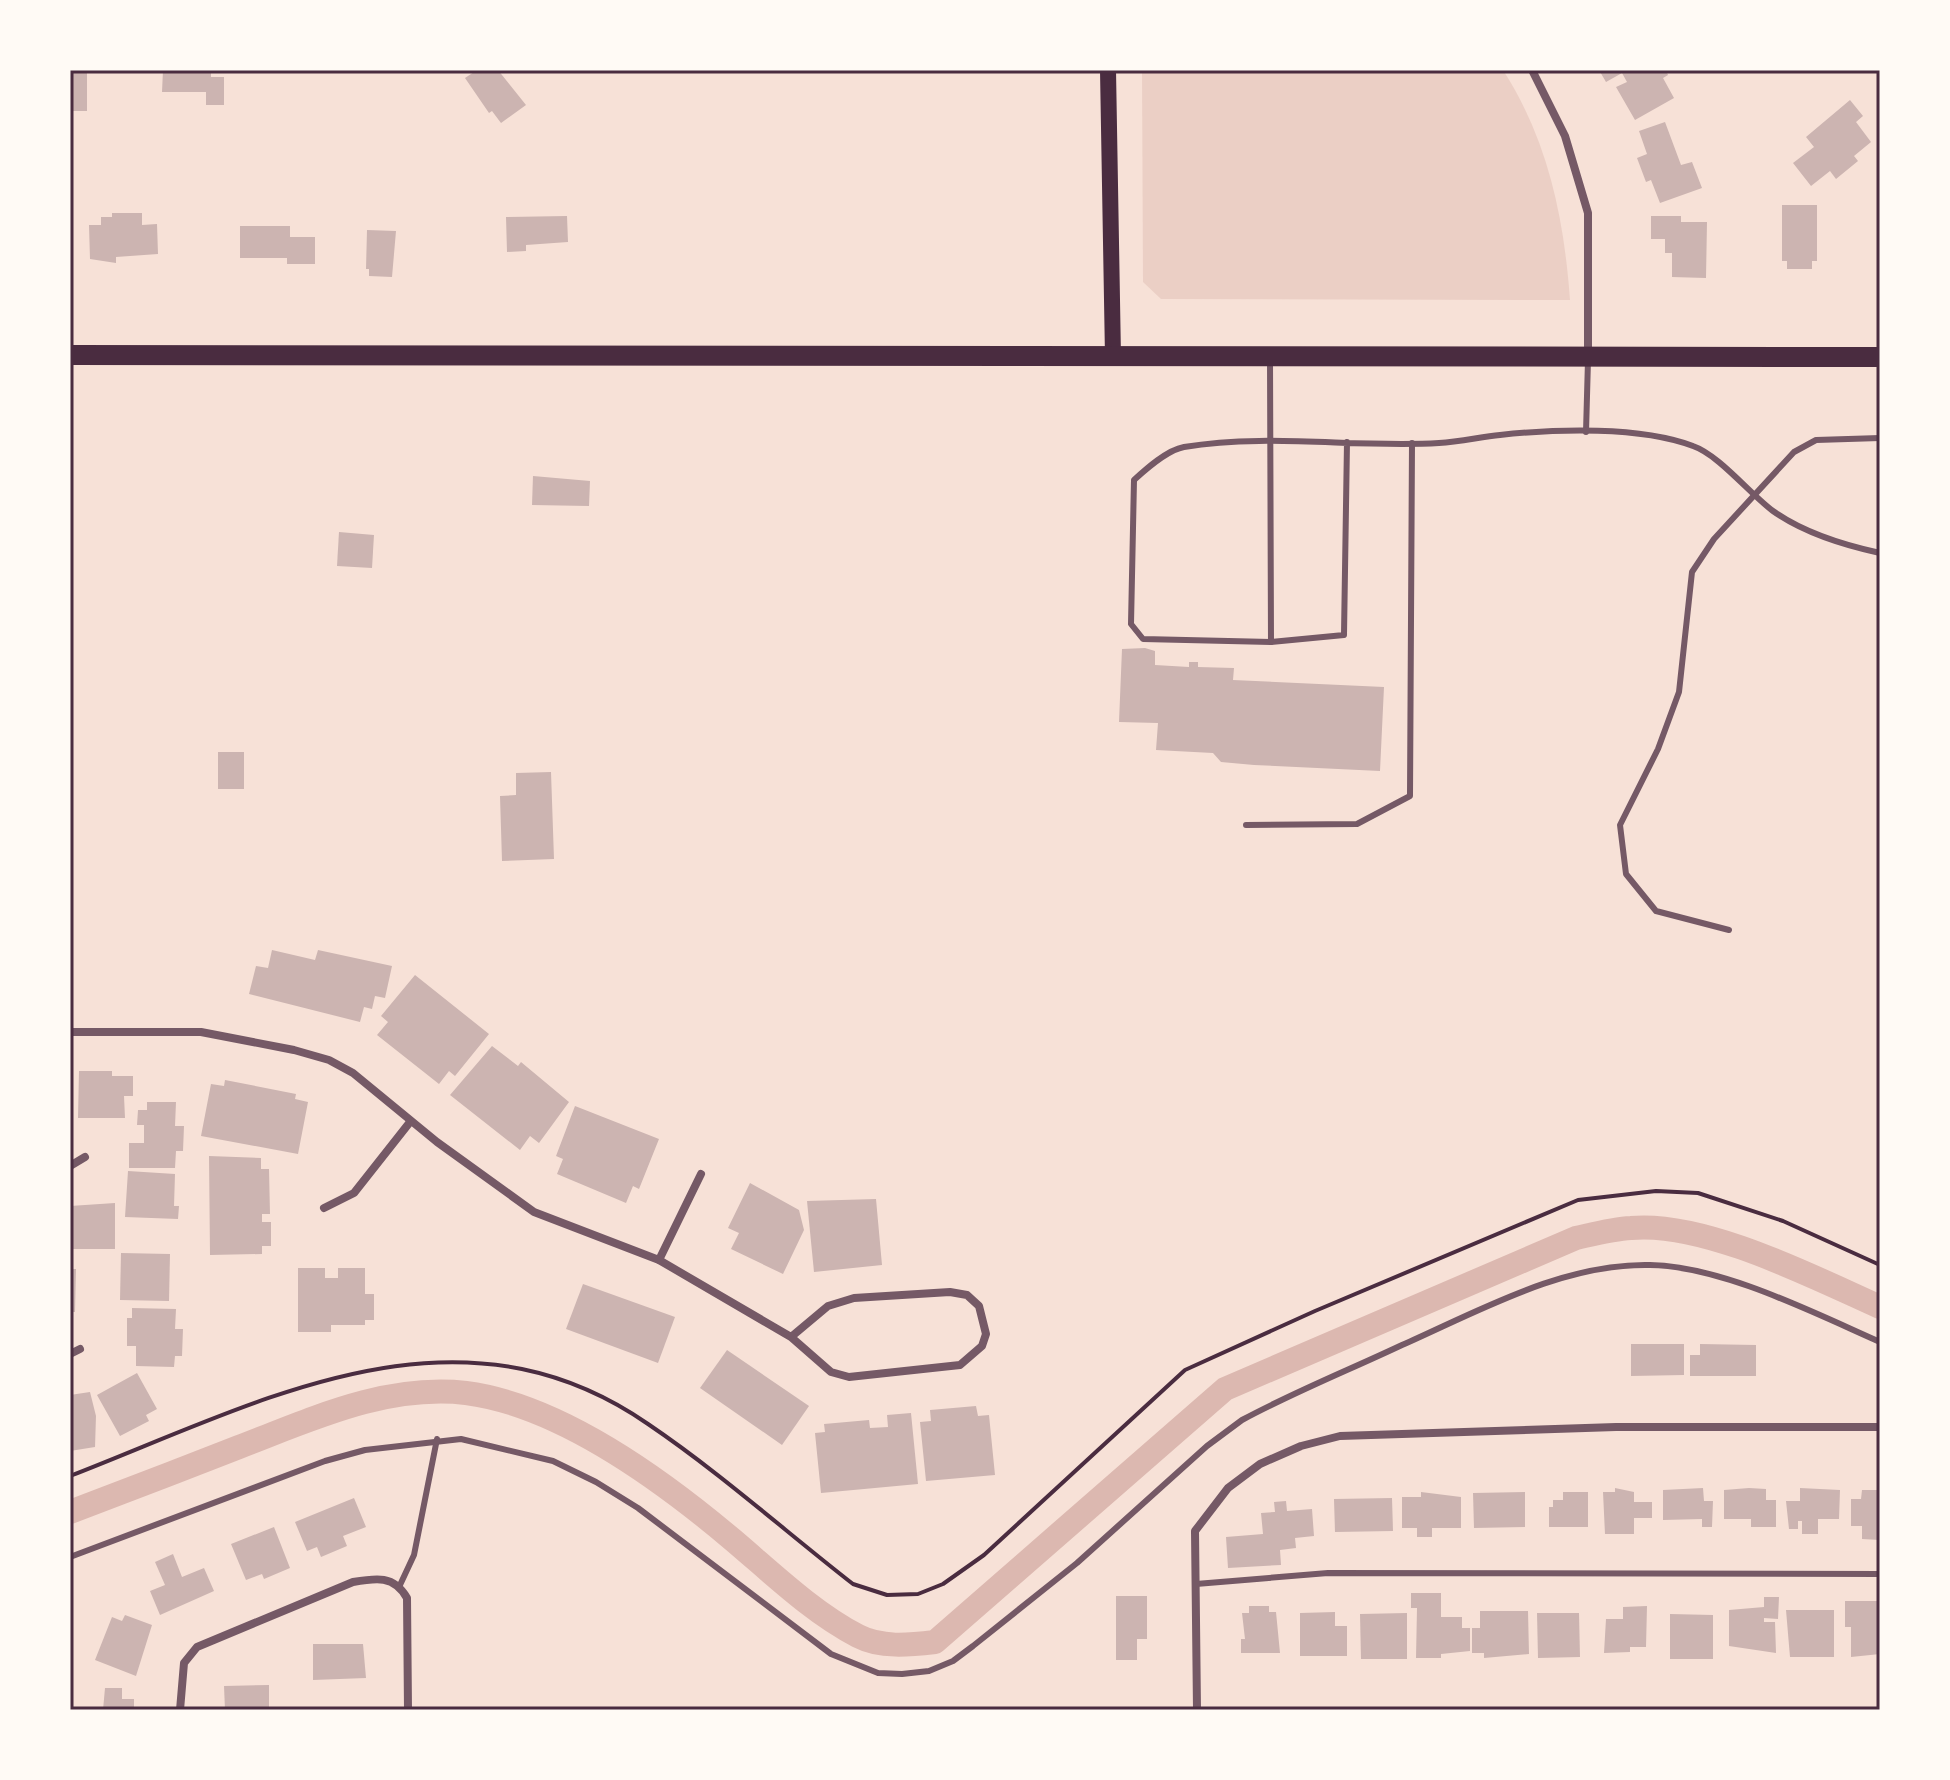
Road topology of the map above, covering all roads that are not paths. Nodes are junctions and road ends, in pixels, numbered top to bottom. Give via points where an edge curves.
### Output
1 (1108, 70) edge
2 (1532, 70) edge
3 (70, 355) edge
4 (1113, 357) junction
5 (1270, 357) junction
6 (1588, 357) junction
7 (1880, 357) edge
8 (1586, 432) junction
9 (1880, 438) edge
10 (1272, 442) junction
11 (1347, 442) junction
12 (1412, 443) junction
13 (1754, 495) junction
14 (1880, 553) edge
15 (1271, 642) junction
16 (1246, 825) dead end
17 (1729, 930) dead end
18 (70, 1032) edge
19 (410, 1122) junction
20 (85, 1157) dead end
21 (70, 1166) edge
22 (701, 1174) dead end
23 (324, 1208) dead end
24 (659, 1260) junction
25 (791, 1337) junction
26 (1880, 1342) edge
27 (80, 1349) dead end
28 (70, 1354) edge
29 (1880, 1427) edge
30 (437, 1439) junction
31 (70, 1557) edge
32 (1880, 1574) edge
33 (1196, 1584) junction
34 (400, 1585) junction
35 (180, 1710) edge
36 (408, 1710) edge
37 (1197, 1710) edge

1 - 4 main road
2 - 6 street via 1565,136 1588,213
3 - 4 main road
4 - 5 main road
5 - 6 main road
5 - 10 lane
6 - 7 main road
6 - 8 lane
8 - 12 lane
8 - 13 lane via 1659,437 1697,447
9 - 13 lane via 1816,440 1794,452
10 - 11 lane
10 - 15 lane
10 - 15 lane via 1181,447 1134,480 1131,624 1143,639
11 - 12 lane
11 - 15 lane via 1344,635
12 - 16 lane via 1410,796 1357,824
13 - 14 lane via 1776,513 1840,545
13 - 17 lane via 1692,572 1679,692 1620,825 1626,874 1656,911
18 - 19 street via 201,1032 294,1050 353,1073
19 - 23 street via 354,1193
19 - 24 street via 534,1212
20 - 21 street
22 - 24 street
24 - 25 street
25 - 25 street via 823,1367 849,1377 960,1365 982,1346 986,1334 979,1306 967,1295 950,1292 854,1298 828,1306
26 - 30 lane via 1700,1272 1649,1265 1593,1272 1528,1289 1242,1420 973,1646 941,1666 902,1674 878,1673 831,1654 596,1482 519,1451
27 - 28 street
29 - 33 street via 1616,1427 1340,1436 1260,1464 1228,1488 1195,1531
30 - 31 lane via 325,1461
30 - 34 lane via 414,1555
32 - 33 lane via 1328,1573
33 - 37 street
34 - 35 street via 380,1578 353,1582 197,1647 184,1663
34 - 36 street via 407,1598

